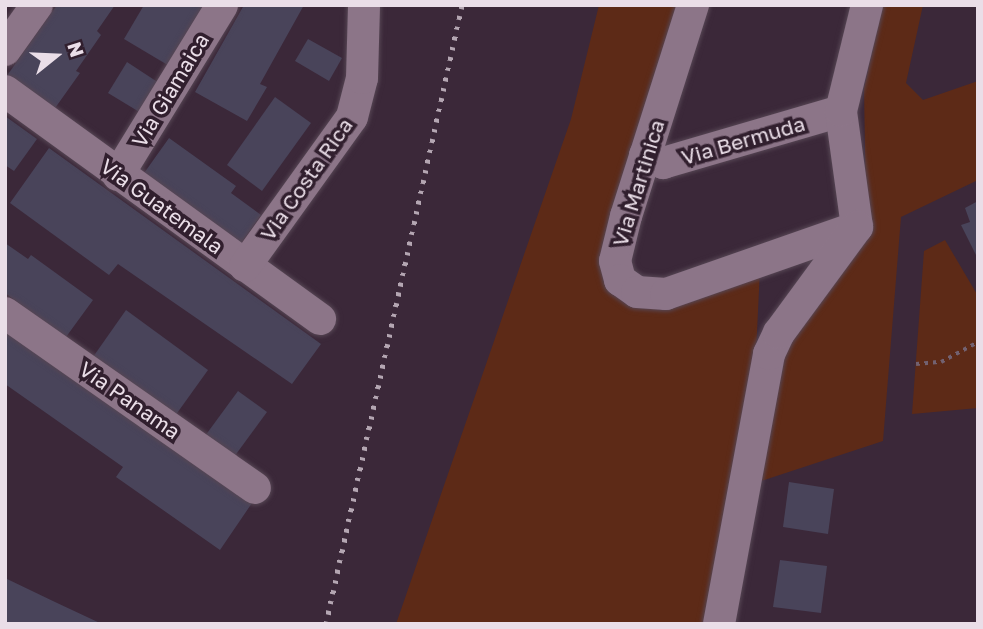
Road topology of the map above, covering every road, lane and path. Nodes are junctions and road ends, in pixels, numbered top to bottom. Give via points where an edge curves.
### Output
1 (37, 5) edge
2 (222, 5) edge
3 (364, 5) edge
4 (693, 5) edge
5 (867, 5) edge
6 (5, 50) edge
7 (5, 91) edge
8 (841, 111) junction
9 (645, 155) junction
10 (118, 176) junction
11 (857, 228) junction
12 (245, 266) junction
13 (5, 313) edge
14 (320, 319) dead end
15 (978, 342) edge
16 (916, 363) dead end
17 (255, 488) dead end
18 (719, 624) edge

1 - 6 street
2 - 10 street, Via Giamaica
3 - 12 street, Via Costa Rica via 362,78 352,117
4 - 9 street, Via Martinica
5 - 8 street
7 - 10 street, Via Guatemala
8 - 9 street, Via Bermuda via 663,163
8 - 11 street
9 - 11 street, Via Martinica via 615,261 620,280 637,292 666,294
10 - 12 street, Via Guatemala
11 - 18 street via 779,333 769,354
12 - 14 street, Via Guatemala
13 - 17 street, Via Panama
15 - 16 path via 941,362

